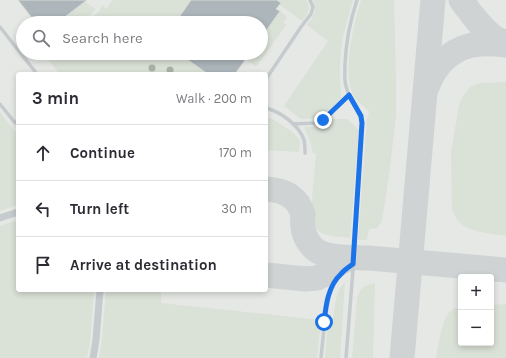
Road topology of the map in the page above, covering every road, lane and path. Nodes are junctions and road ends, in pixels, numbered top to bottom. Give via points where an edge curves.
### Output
1 (310, 0) edge
2 (357, 0) edge
3 (0, 27) edge
4 (16, 47) edge
5 (26, 60) edge
6 (35, 72) edge
7 (268, 76) edge
8 (349, 95) junction
9 (0, 104) edge
10 (268, 108) edge
11 (16, 122) edge
12 (293, 124) junction
13 (305, 153) dead end
14 (16, 213) edge
15 (0, 218) edge
16 (353, 264) junction
17 (100, 292) edge
18 (93, 358) edge
19 (321, 358) edge
20 (346, 358) edge

1 - 7 lane via 313,7 311,14
2 - 8 lane via 352,14 346,55 345,75
3 - 4 lane
5 - 6 lane
8 - 12 lane via 323,120
8 - 16 lane via 361,116 362,123
9 - 11 lane
10 - 12 lane
12 - 13 lane via 305,142
14 - 15 street
16 - 19 lane via 340,274 327,299
16 - 20 lane
17 - 18 street

